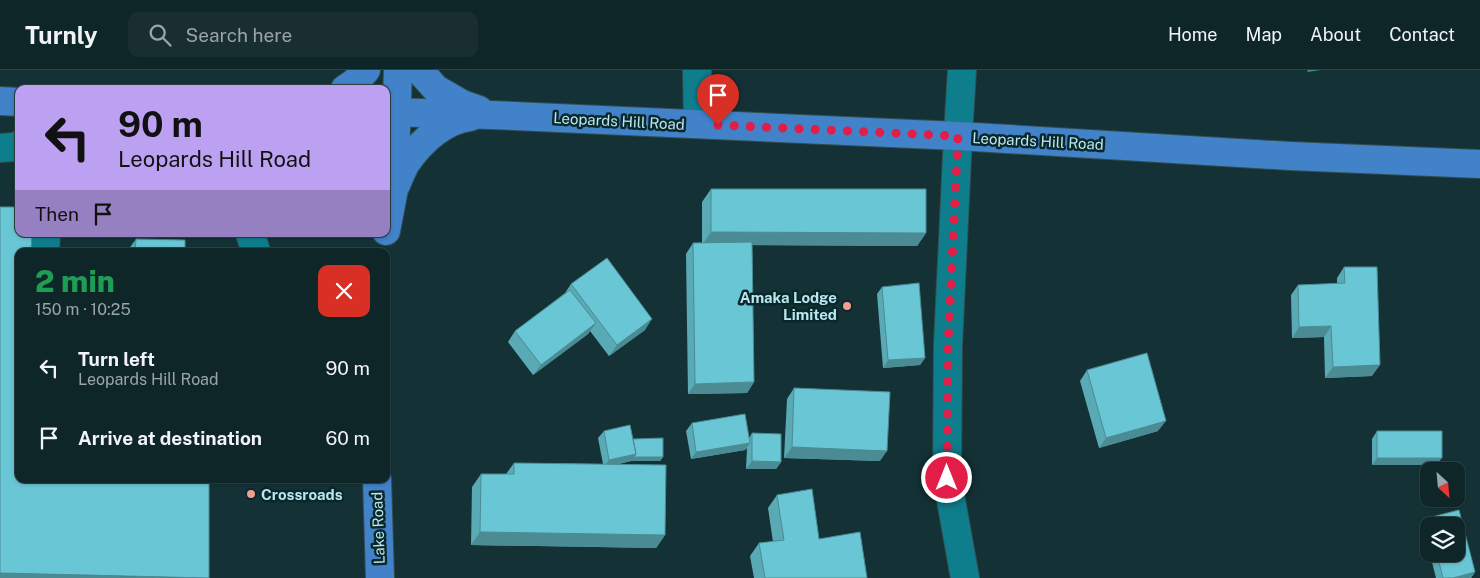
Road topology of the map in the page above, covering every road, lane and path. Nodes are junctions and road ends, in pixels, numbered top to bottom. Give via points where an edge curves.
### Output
1 (366, 70) edge
2 (398, 70) edge
3 (419, 70) edge
4 (697, 70) edge
5 (962, 70) edge
6 (351, 85) edge
7 (0, 101) edge
8 (15, 102) edge
9 (391, 112) edge
10 (491, 115) junction
11 (698, 124) junction
12 (958, 136) junction
13 (15, 147) edge
14 (0, 148) edge
15 (1480, 164) edge
16 (394, 189) junction
17 (390, 210) edge
18 (376, 483) edge
19 (380, 578) edge
20 (965, 578) edge

1 - 6 main road
2 - 9 main road
3 - 10 main road via 436,89
4 - 11 street
5 - 12 street
7 - 8 main road
9 - 10 main road, Leopards Hill Road
9 - 16 main road
10 - 11 main road, Leopards Hill Road
10 - 16 main road via 465,118 442,127 422,143 405,165
11 - 12 main road, Leopards Hill Road
12 - 15 main road, Leopards Hill Road
12 - 20 street via 948,345 947,478
13 - 14 street
16 - 17 main road
18 - 19 main road, Lake Road

